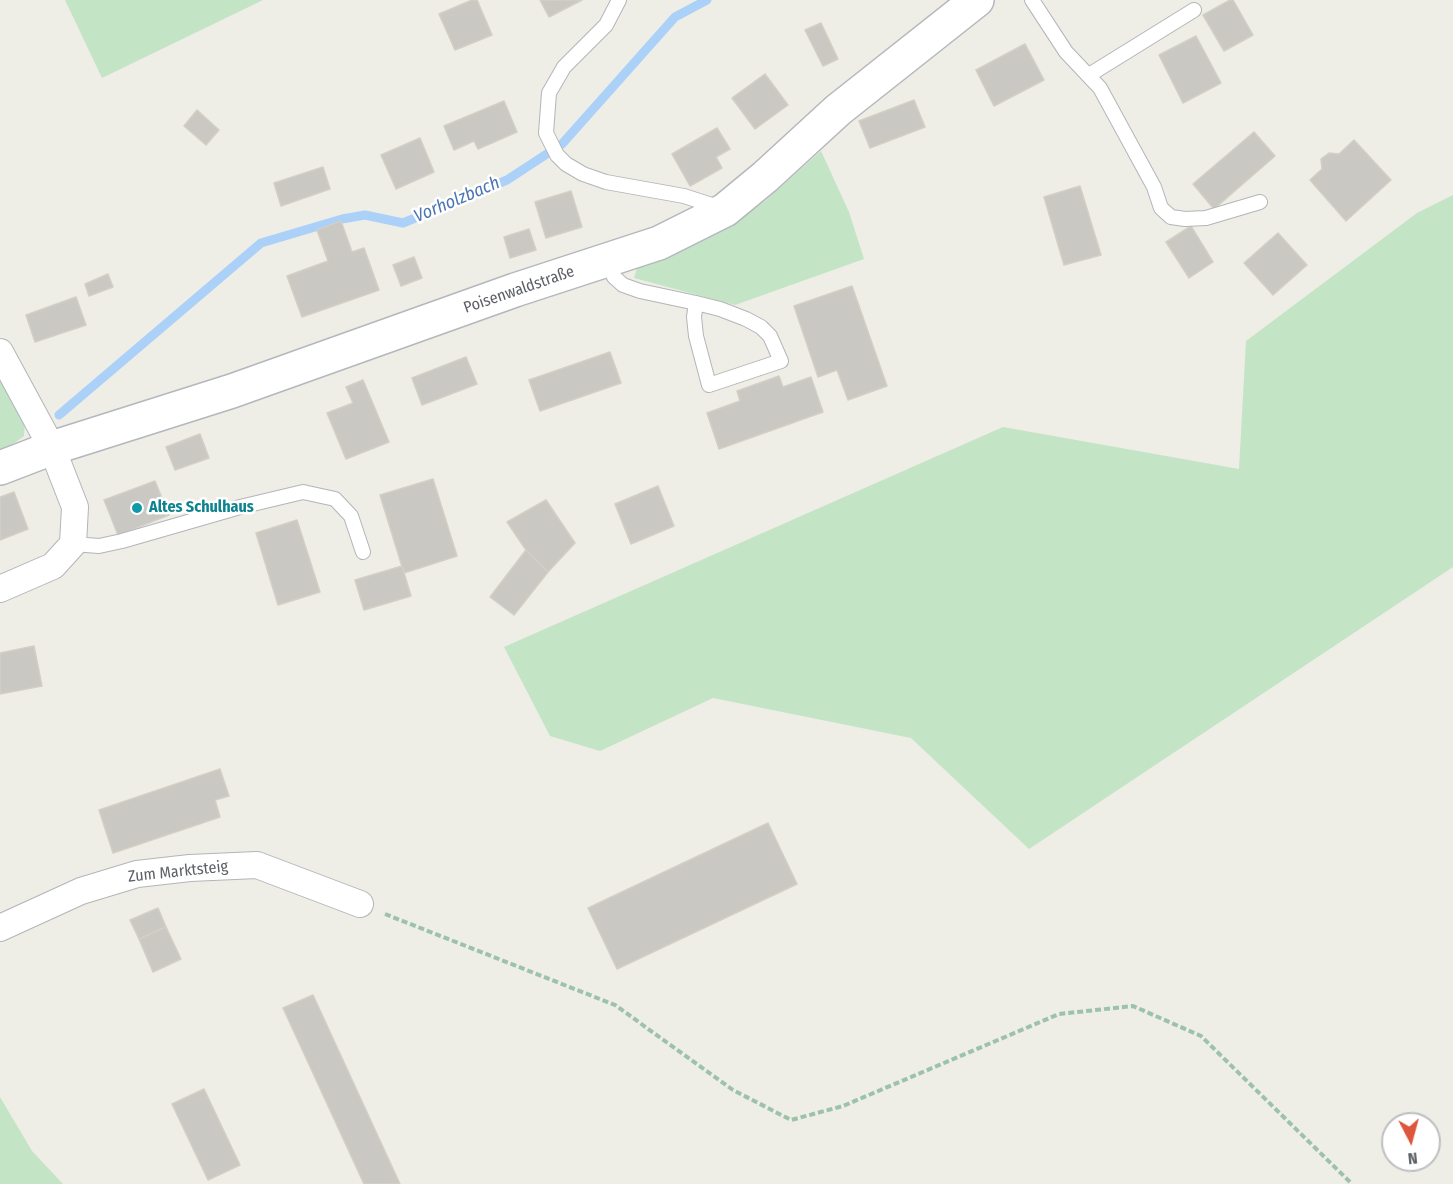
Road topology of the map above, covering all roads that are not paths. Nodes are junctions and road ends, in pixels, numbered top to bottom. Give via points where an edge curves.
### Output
1 (619, 0) edge
2 (977, 0) edge
3 (1032, 0) edge
4 (1194, 10) dead end
5 (1089, 75) junction
6 (1260, 202) dead end
7 (725, 210) junction
8 (608, 260) junction
9 (696, 303) junction
10 (0, 352) edge
11 (43, 431) junction
12 (0, 468) edge
13 (73, 544) junction
14 (363, 552) dead end
15 (0, 589) edge
16 (360, 904) road end
17 (0, 928) edge

1 - 7 lane via 606,25 564,67 549,93 546,132 557,155 583,174 606,182 684,196
2 - 7 street, Poisenwaldstraße via 838,110
3 - 5 lane via 1066,52
4 - 5 lane
5 - 6 lane via 1106,98 1154,186 1161,208 1171,217 1206,218
7 - 8 street, Poisenwaldstraße via 658,243
8 - 9 lane via 614,278 623,285
8 - 11 street, Poisenwaldstraße via 232,391
9 - 9 lane via 761,327 770,336 781,361 709,385 696,336
10 - 11 street
11 - 12 street, Poisenwaldstraße
11 - 13 street via 75,507
13 - 14 lane via 99,546 122,541 303,492 334,499 351,516
13 - 15 street via 53,566
16 - 17 street, Zum Marktsteig via 257,865 190,868 137,874 81,891

